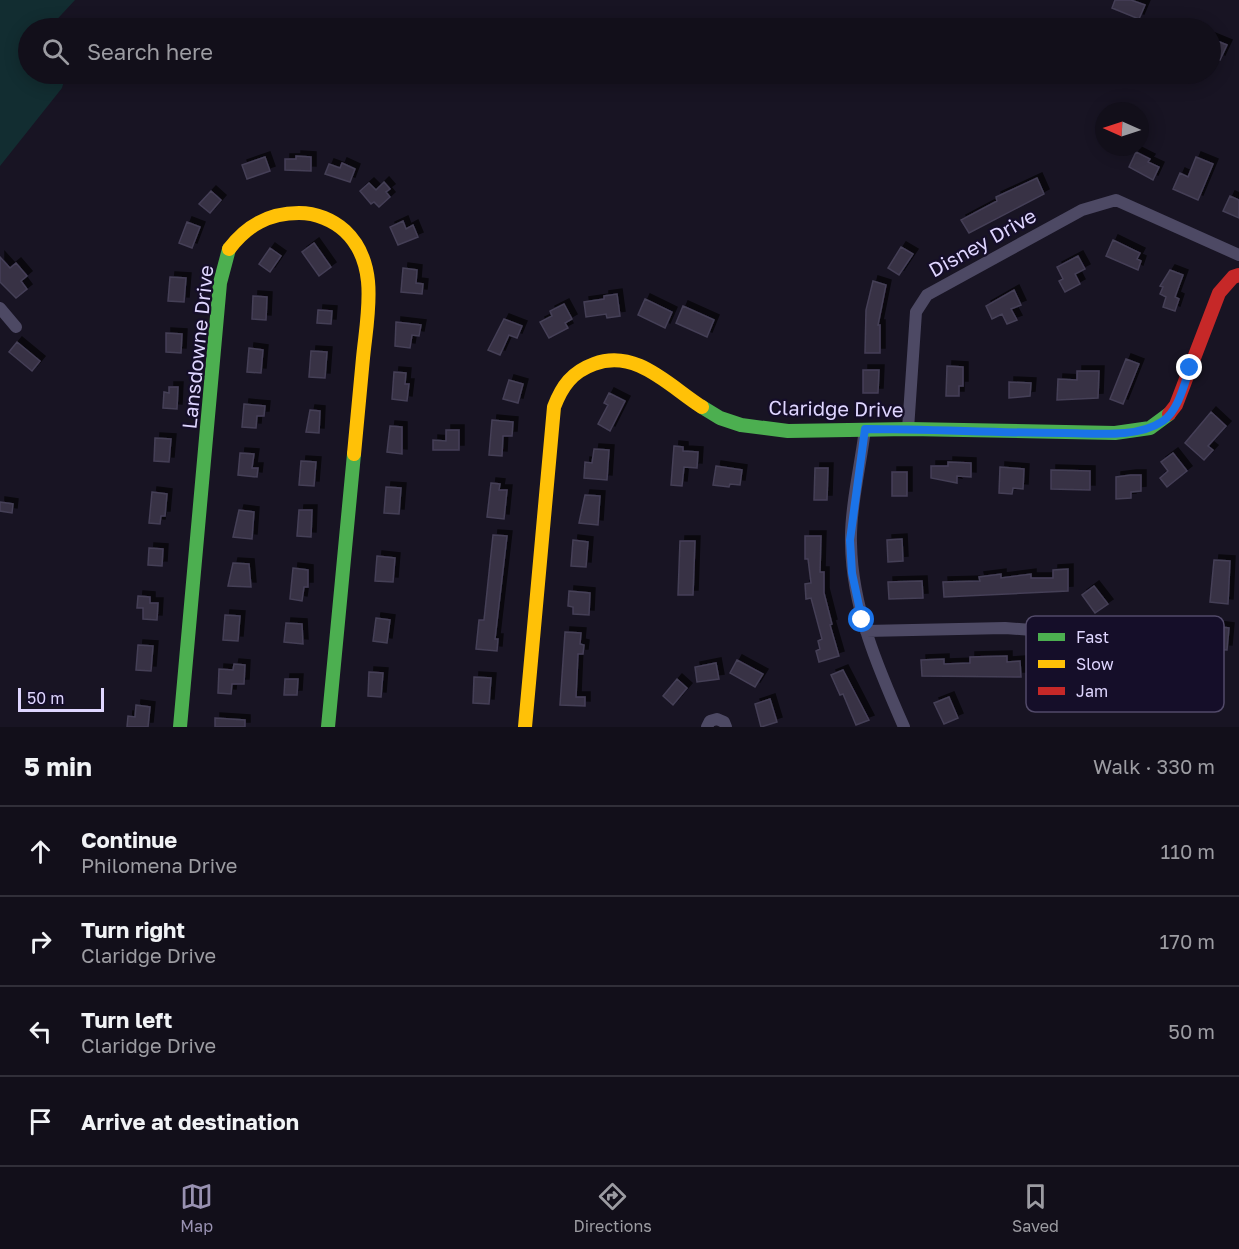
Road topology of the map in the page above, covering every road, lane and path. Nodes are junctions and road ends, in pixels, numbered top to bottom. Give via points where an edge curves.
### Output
1 (1239, 255) edge
2 (1239, 275) edge
3 (0, 308) edge
4 (16, 327) dead end
5 (865, 429) junction
6 (908, 429) junction
7 (866, 631) junction
8 (1026, 631) edge
9 (180, 727) edge
10 (327, 727) edge
11 (525, 727) edge
12 (707, 727) edge
13 (726, 727) edge
14 (904, 727) edge

1 - 6 street, Disney Drive via 1116,200 1082,210 927,295 916,312
2 - 6 street, Claridge Drive via 1219,292 1176,405 1165,420 1148,429 1115,433 978,433
3 - 4 street
5 - 6 street, Claridge Drive
5 - 7 street via 850,540 852,573
5 - 11 street, Claridge Drive via 800,430 720,418 624,359 582,369 563,385 555,407
7 - 8 street
7 - 14 street
9 - 10 street, Lansdowne Drive via 220,283 227,252 244,231 269,216 302,212 334,220 353,239 366,263 369,290
12 - 13 street via 717,718

